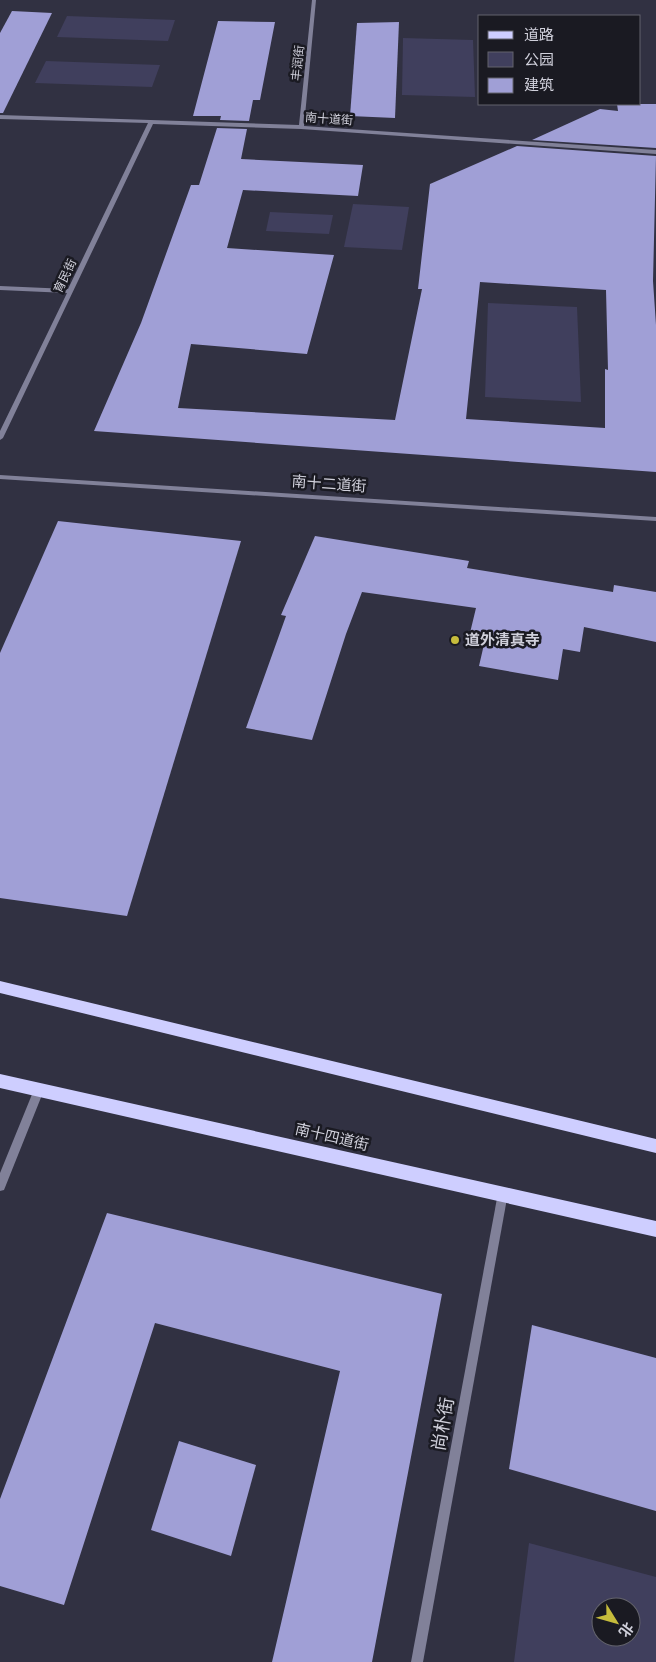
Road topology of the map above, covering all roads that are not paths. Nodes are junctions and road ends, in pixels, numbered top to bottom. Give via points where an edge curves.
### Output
1 (314, 0) edge
2 (0, 117) edge
3 (151, 123) junction
4 (301, 127) junction
5 (656, 152) edge
6 (0, 288) edge
7 (71, 291) junction
8 (0, 438) edge
9 (0, 477) edge
10 (656, 519) edge
11 (0, 987) edge
12 (0, 1081) edge
13 (38, 1090) junction
14 (656, 1146) edge
15 (0, 1186) edge
16 (504, 1193) junction
17 (656, 1229) edge
18 (417, 1662) edge

1 - 4 street, 丰润街
2 - 3 street, 南十道街
3 - 4 street, 南十道街
3 - 7 street, 育民街
4 - 5 street, 南十道街
6 - 7 street
7 - 8 street, 育民街
9 - 10 street, 南十二道街
11 - 14 main road
12 - 13 main road, 南十四道街
13 - 15 street
13 - 16 main road, 南十四道街
16 - 17 main road, 南十四道街
16 - 18 street, 尚朴街

